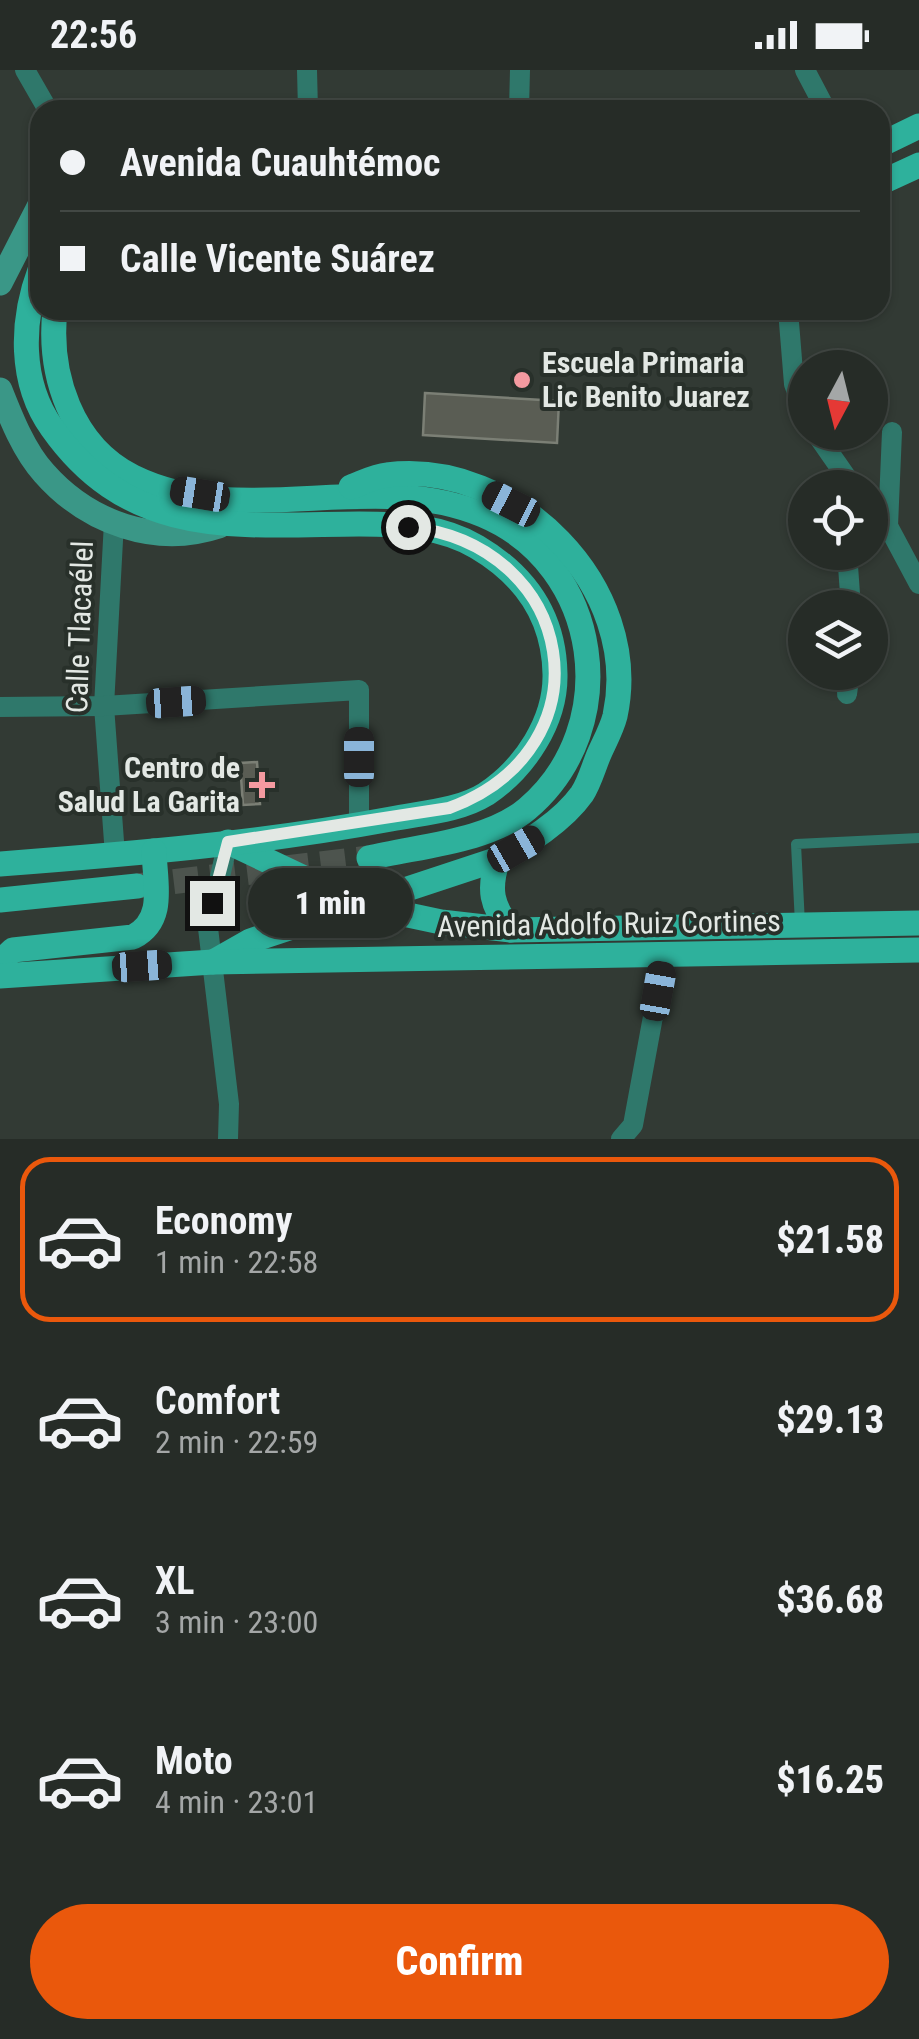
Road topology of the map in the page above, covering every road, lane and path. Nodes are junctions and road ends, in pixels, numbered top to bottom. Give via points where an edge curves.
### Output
1 (25, 70) edge
2 (308, 70) edge
3 (520, 70) edge
4 (805, 70) edge
5 (42, 100) edge
6 (308, 100) edge
7 (519, 100) edge
8 (821, 100) edge
9 (919, 126) edge
10 (890, 139) edge
11 (919, 165) edge
12 (890, 178) edge
13 (30, 224) edge
14 (0, 283) edge
15 (30, 297) edge
16 (55, 320) edge
17 (789, 320) edge
18 (791, 350) edge
19 (0, 390) edge
20 (892, 432) dead end
21 (826, 450) edge
22 (834, 465) junction
23 (835, 470) edge
24 (838, 470) edge
25 (317, 498) junction
26 (114, 522) junction
27 (219, 526) junction
28 (888, 526) joint
29 (919, 584) edge
30 (848, 690) edge
31 (848, 694) dead end
32 (104, 706) junction
33 (0, 708) edge
34 (360, 824) junction
35 (919, 838) edge
36 (228, 842) junction
37 (154, 851) junction
38 (115, 855) junction
39 (369, 858) tunnel mouth
40 (498, 859) junction
41 (0, 864) edge
42 (137, 886) tunnel mouth
43 (0, 900) edge
44 (361, 905) junction
45 (919, 923) edge
46 (800, 925) junction
47 (511, 930) junction
48 (919, 950) edge
49 (664, 957) junction
50 (0, 962) edge
51 (213, 962) junction
52 (0, 976) edge
53 (228, 1139) edge
54 (621, 1139) edge

1 - 5 street
2 - 6 street
3 - 7 street
4 - 8 street
9 - 10 main road
11 - 12 main road
13 - 14 street
15 - 27 main road via 29,376 41,413 70,454 119,496
16 - 25 main road via 55,374 66,406 90,441 131,476 227,499
17 - 18 street
19 - 26 street via 43,472
20 - 28 street
21 - 22 street
22 - 23 street
22 - 24 street
25 - 39 main road via 437,499 486,516 528,544 561,581 583,623 590,658 575,744 556,781 524,812 490,829
25 - 40 main road via 387,475 441,478 531,514 564,543 589,579 616,656 615,716 582,794 534,839
26 - 27 street via 186,537
26 - 32 street, Calle Tlacaélel
27 - 34 main road via 433,529 510,568 536,600 554,642 555,689 542,731 519,765 484,795 449,808
28 - 29 street
30 - 31 street
32 - 33 street
32 - 34 street via 359,690
32 - 38 street, Calle Tlacaélel
34 - 36 main road
35 - 46 lane via 796,844
36 - 37 main road
36 - 44 main road, Avenida Adolfo Ruiz Cortines
36 - 51 street via 208,928
37 - 38 main road
37 - 50 main road via 156,916 148,930 14,950
38 - 41 main road
40 - 44 main road
40 - 47 main road via 490,884 496,912
42 - 43 main road
44 - 47 main road, Avenida Adolfo Ruiz Cortines
44 - 51 main road via 250,941
45 - 46 main road, Avenida Adolfo Ruiz Cortines
46 - 47 main road, Avenida Adolfo Ruiz Cortines
48 - 49 main road, Avenida Adolfo Ruiz Cortines
49 - 51 main road, Avenida Adolfo Ruiz Cortines
49 - 54 street via 633,1125
51 - 52 main road, Avenida Adolfo Ruiz Cortines
51 - 53 street

